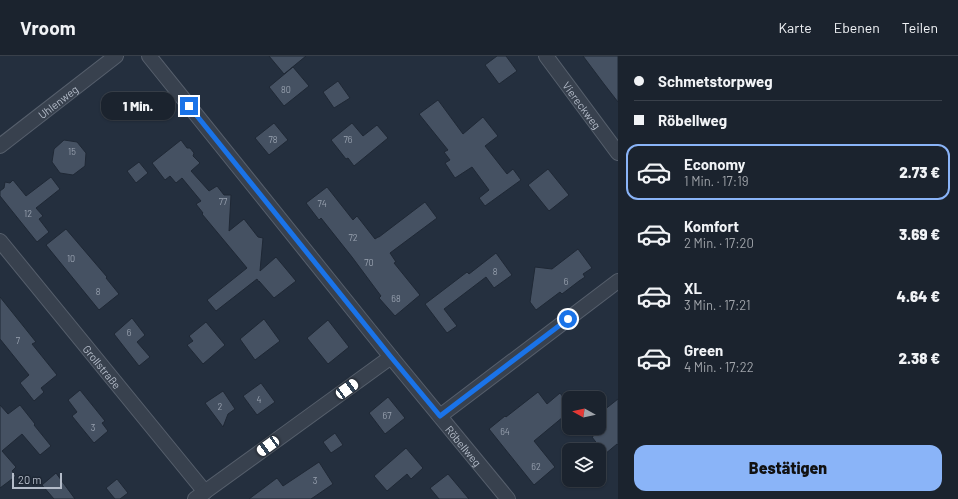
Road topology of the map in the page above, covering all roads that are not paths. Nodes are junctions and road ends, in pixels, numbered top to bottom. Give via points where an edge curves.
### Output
1 (116, 56) edge
2 (149, 56) edge
3 (546, 56) edge
4 (0, 146) edge
5 (618, 154) edge
6 (0, 241) edge
7 (618, 281) edge
8 (391, 357) junction
9 (440, 416) junction
10 (200, 496) edge
11 (508, 499) edge

1 - 4 street, Uhlenweg
2 - 8 street, Röbellweg
3 - 5 street, Viereckweg
6 - 10 street, Grollstraße
7 - 9 street
8 - 9 street, Röbellweg
8 - 10 street
9 - 11 street, Röbellweg

